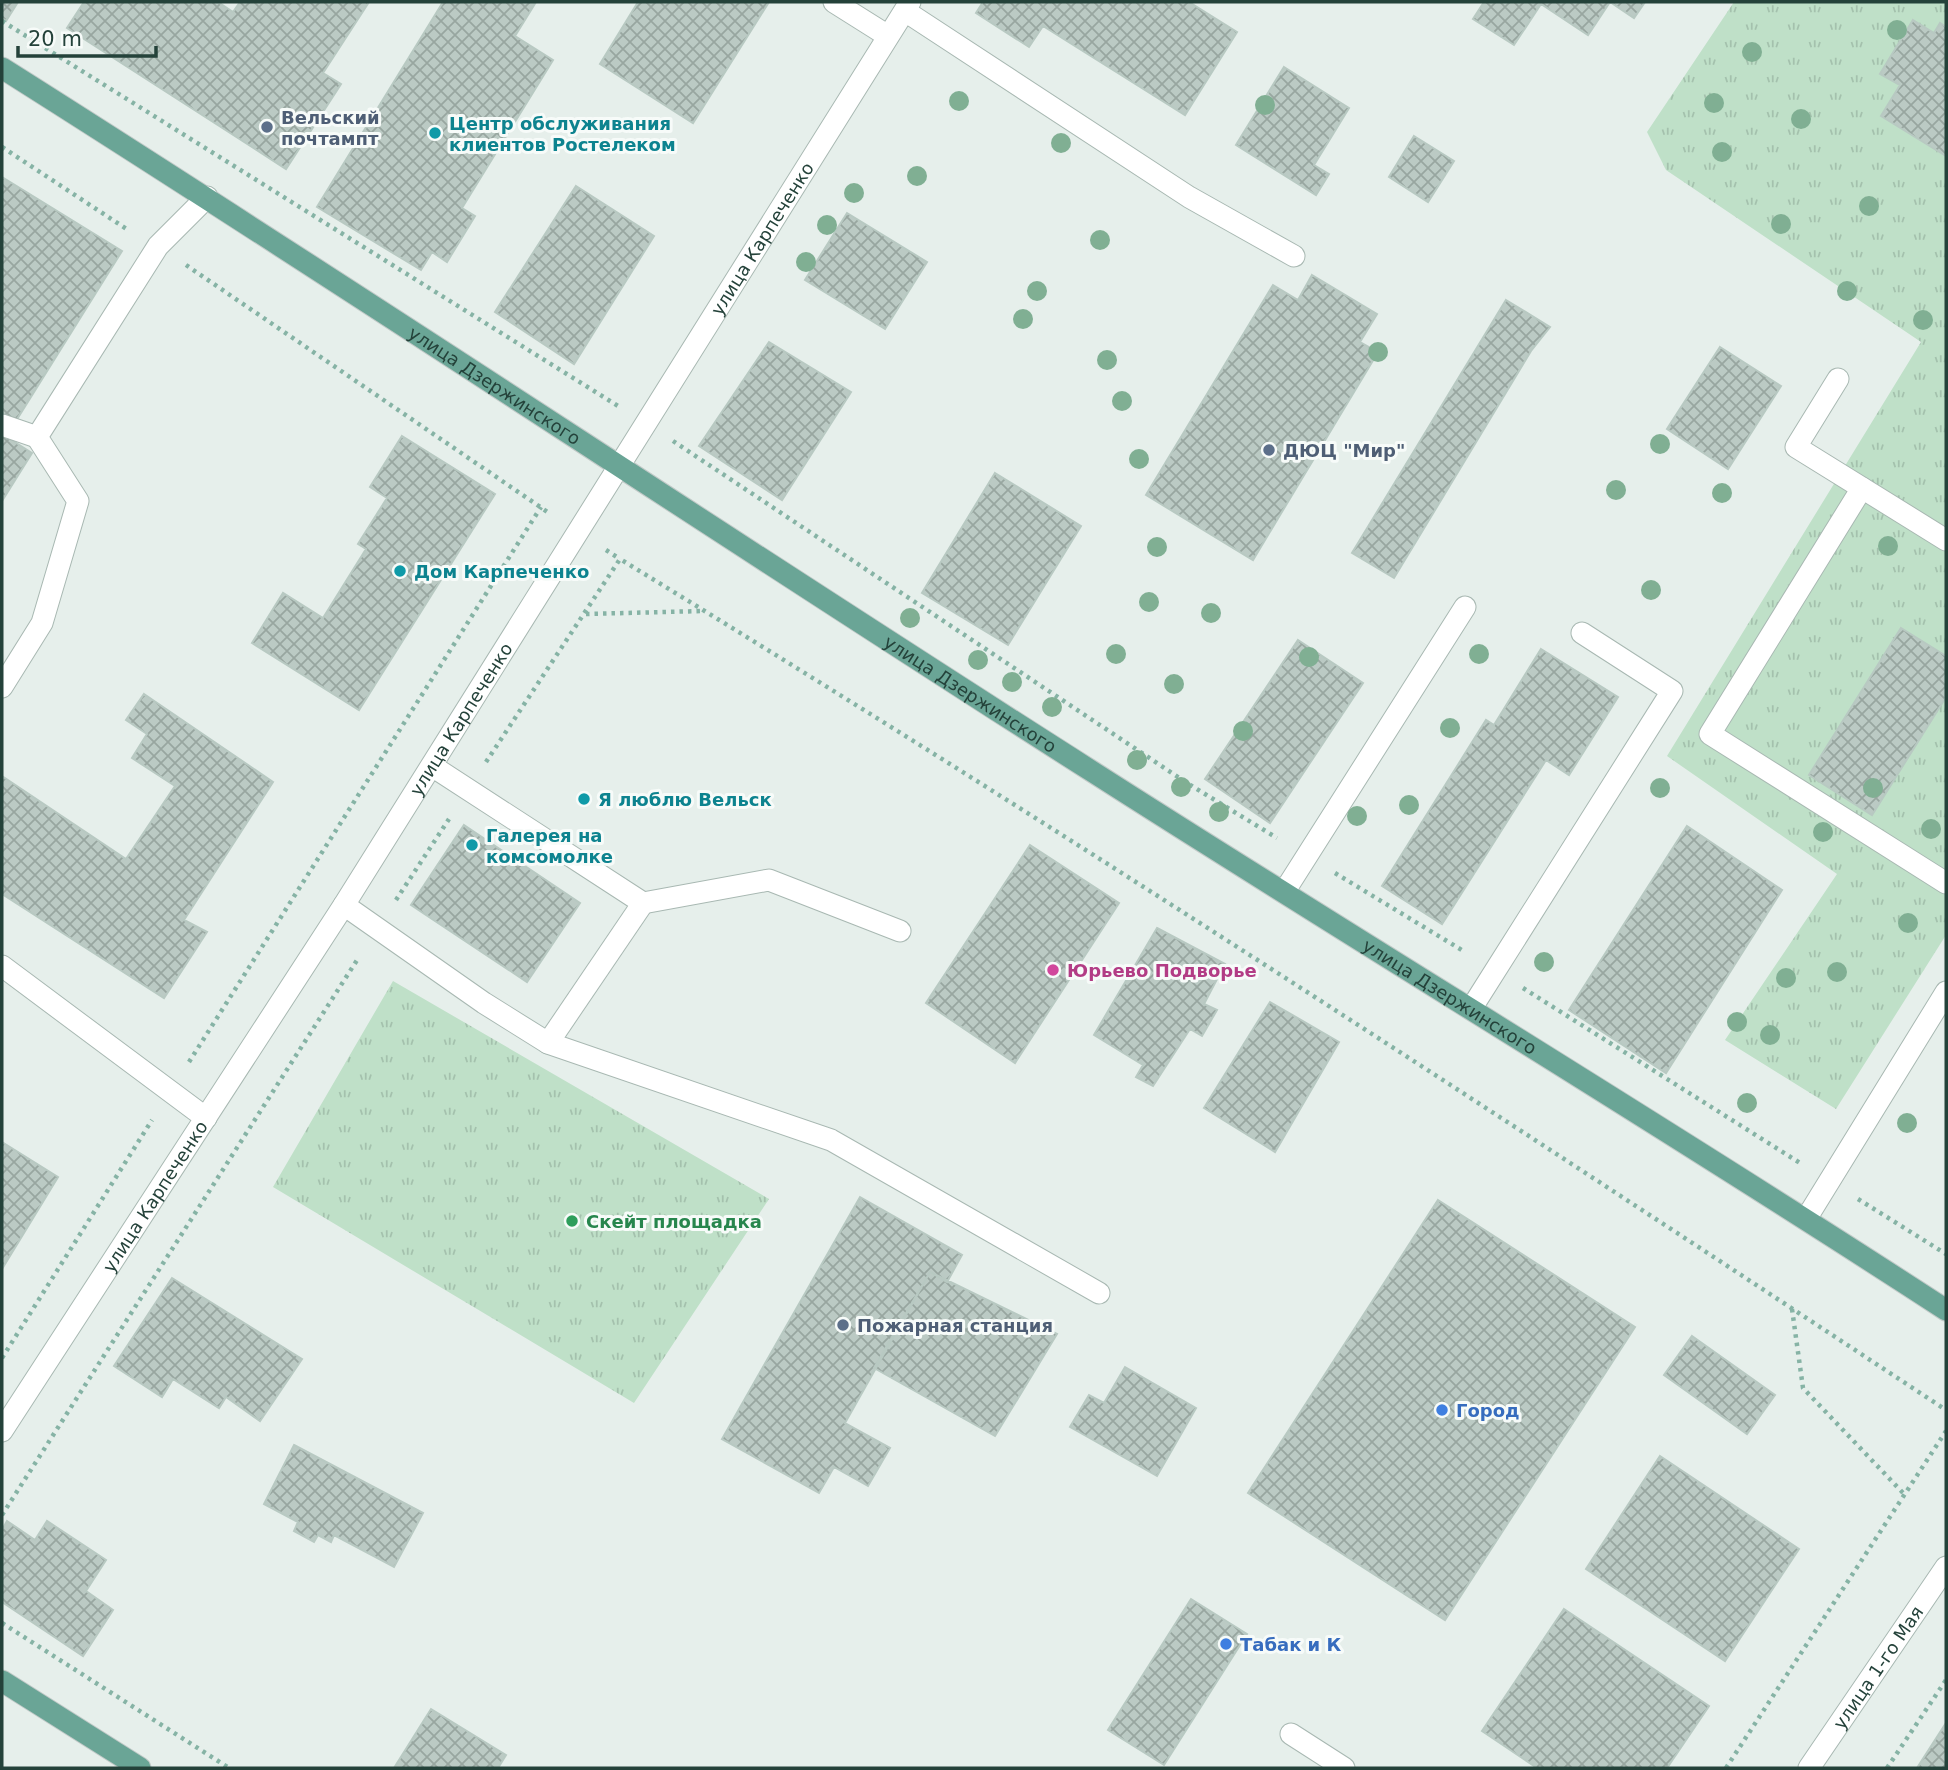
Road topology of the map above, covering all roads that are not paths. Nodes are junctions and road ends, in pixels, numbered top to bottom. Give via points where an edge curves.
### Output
1 (834, 2) edge
2 (908, 6) edge
3 (888, 36) junction
4 (2, 68) edge
5 (207, 197) junction
6 (1294, 256) dead end
7 (1838, 379) dead end
8 (2, 425) edge
9 (37, 437) junction
10 (621, 465) junction
11 (1863, 488) junction
12 (1946, 540) edge
13 (1465, 607) dead end
14 (1583, 633) dead end
15 (2, 687) edge
16 (432, 766) junction
17 (1946, 883) edge
18 (1284, 892) junction
19 (643, 903) junction
20 (344, 905) junction
21 (900, 931) dead end
22 (2, 966) edge
23 (1946, 992) edge
24 (1471, 1009) junction
25 (548, 1043) junction
26 (206, 1118) junction
27 (1806, 1219) junction
28 (1099, 1293) dead end
29 (1946, 1310) edge
30 (2, 1431) edge
31 (1946, 1567) edge
32 (2, 1681) edge
33 (1291, 1734) dead end
34 (140, 1768) edge
35 (1345, 1768) edge
36 (1809, 1768) edge

1 - 3 street
2 - 3 street, улица Карпеченко
2 - 6 street via 1189,197
3 - 10 street, улица Карпеченко
4 - 5 main road, улица Дзержинского
5 - 9 street via 158,246
5 - 10 main road, улица Дзержинского
7 - 11 street via 1796,447
8 - 9 street
9 - 15 street via 78,501 42,622
10 - 16 street, улица Карпеченко
10 - 18 main road, улица Дзержинского
11 - 12 street
11 - 17 street via 1710,734
13 - 18 street
14 - 24 street via 1672,691
16 - 19 street
16 - 20 street, улица Карпеченко
18 - 24 main road, улица Дзержинского
19 - 21 street via 769,880
19 - 25 street
20 - 25 street
20 - 26 street, улица Карпеченко
22 - 26 street
23 - 27 street
24 - 27 main road, улица Дзержинского
25 - 28 street via 831,1140
26 - 30 street, улица Карпеченко
27 - 29 main road, улица Дзержинского
31 - 36 street, улица 1-го Мая
32 - 34 main road
33 - 35 street

